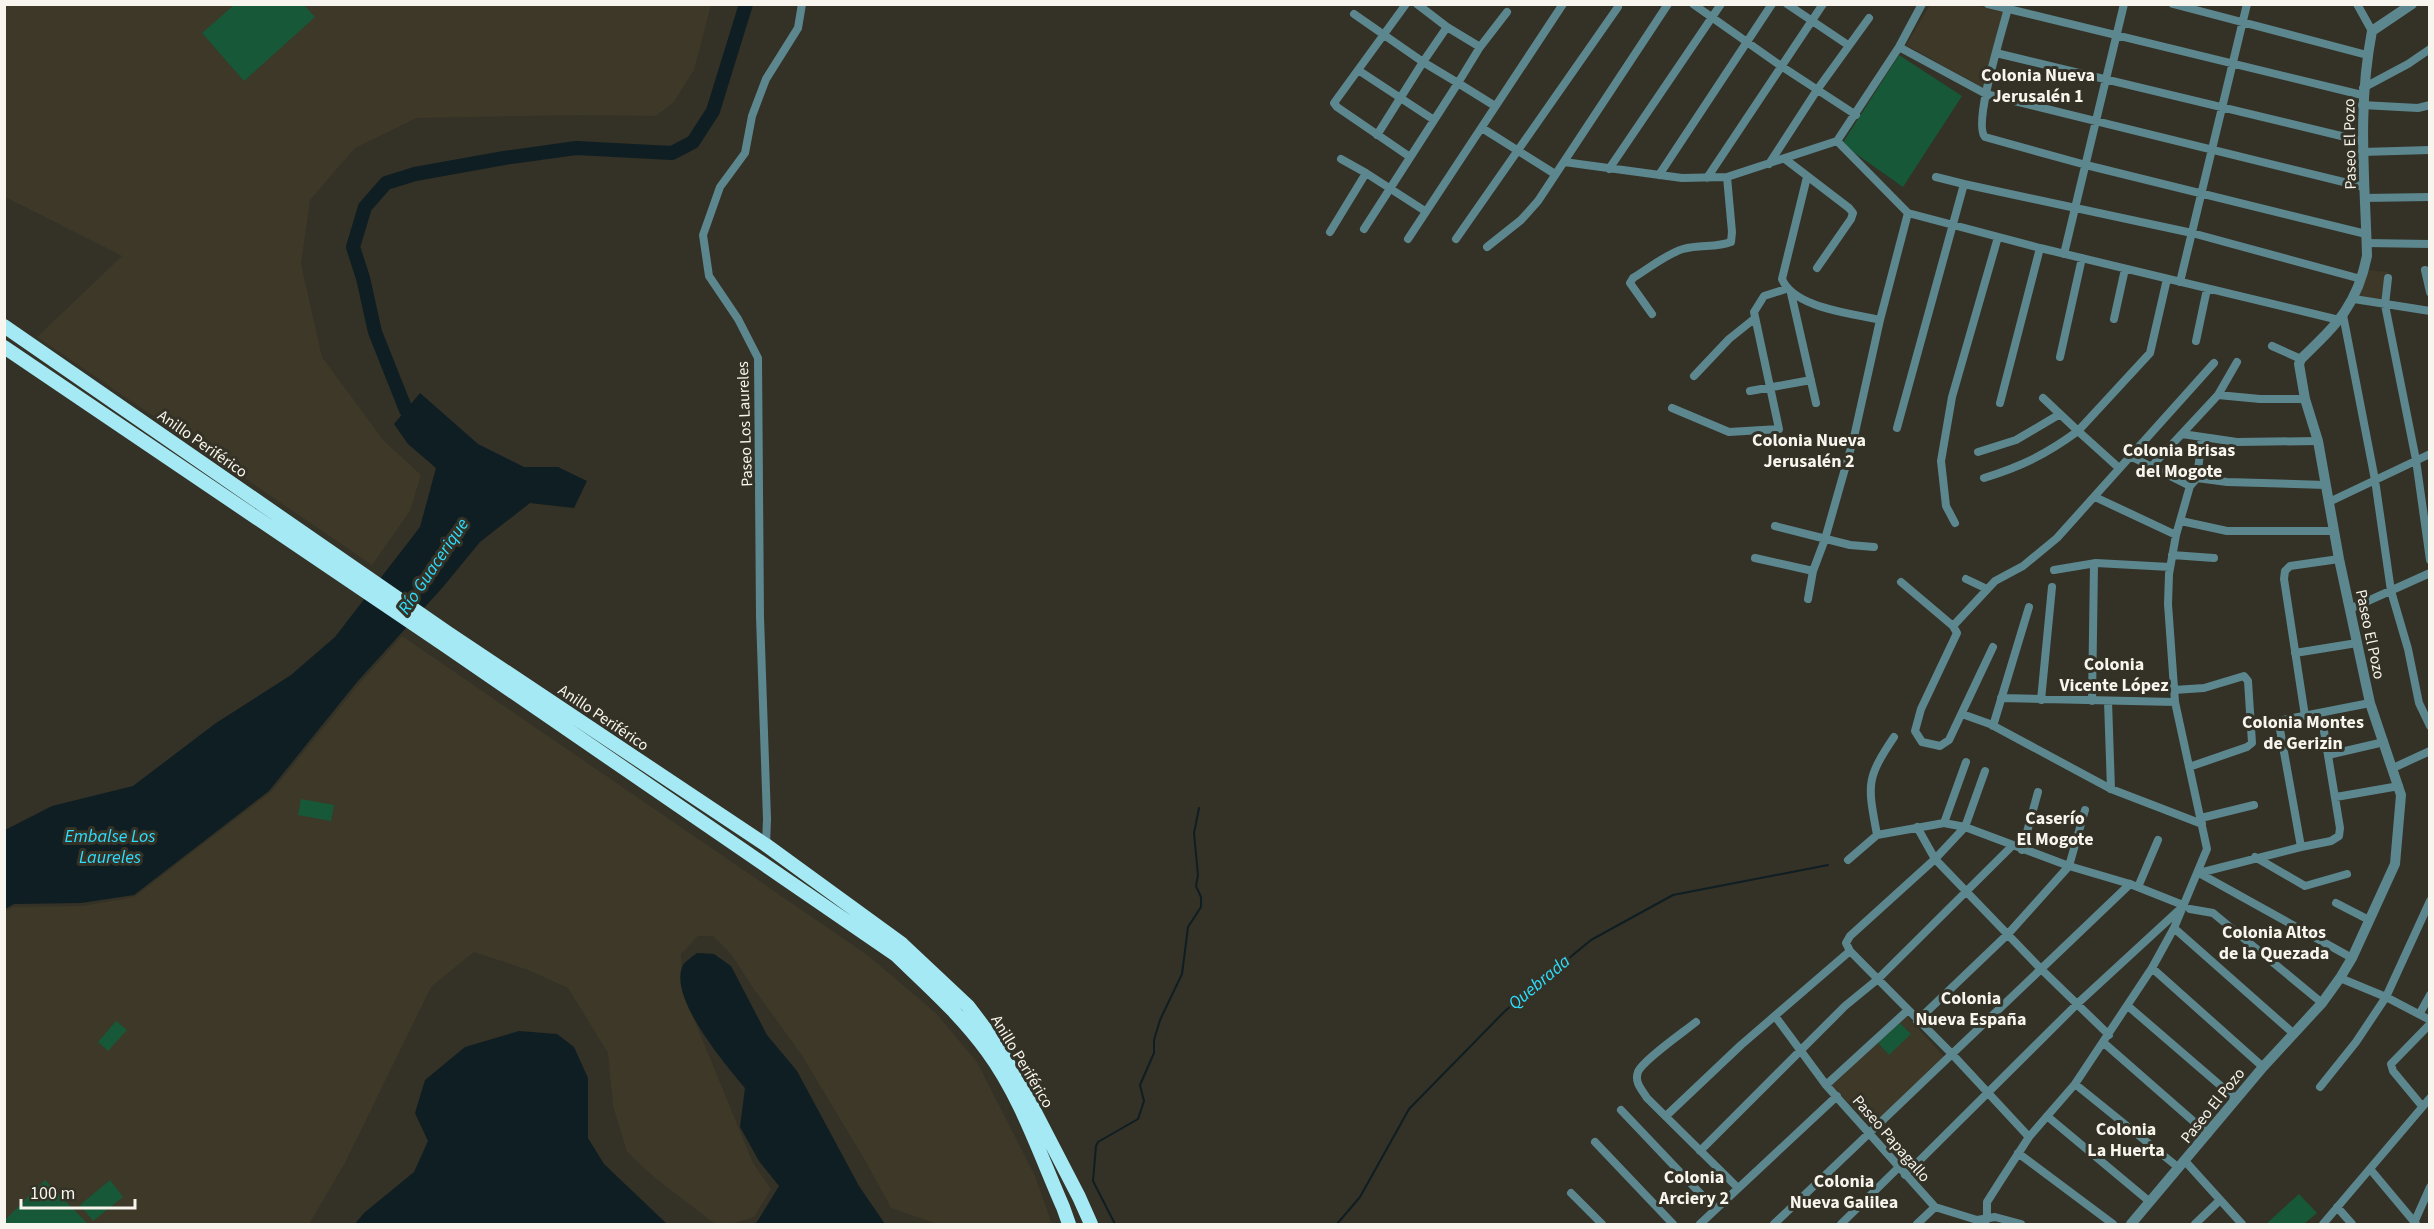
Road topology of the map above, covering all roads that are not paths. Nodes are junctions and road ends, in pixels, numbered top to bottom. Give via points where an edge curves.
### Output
1 (802, 4) edge
2 (1406, 4) edge
3 (1417, 4) edge
4 (1563, 4) edge
5 (1668, 4) edge
6 (1693, 4) edge
7 (1721, 4) edge
8 (1772, 4) edge
9 (1787, 4) edge
10 (1823, 4) edge
11 (1922, 4) edge
12 (1988, 4) edge
13 (2124, 4) edge
14 (2173, 4) edge
15 (2247, 4) edge
16 (2357, 4) edge
17 (2412, 4) edge
18 (1618, 7) dead end
19 (2008, 7) edge
20 (1507, 12) dead end
21 (1354, 14) dead end
22 (1869, 18) dead end
23 (1712, 19) junction
24 (1813, 21) junction
25 (2243, 22) junction
26 (1447, 27) junction
27 (2372, 31) junction
28 (1384, 35) junction
29 (2116, 37) junction
30 (1747, 43) junction
31 (1848, 45) junction
32 (1480, 47) junction
33 (1899, 47) junction
34 (2430, 49) edge
35 (1996, 53) junction
36 (2367, 55) junction
37 (1423, 62) junction
38 (2234, 65) junction
39 (1781, 66) junction
40 (1358, 70) junction
41 (2107, 79) junction
42 (1458, 83) junction
43 (1817, 90) junction
44 (1986, 94) junction
45 (2362, 96) junction
46 (1400, 98) junction
47 (2430, 105) edge
48 (1495, 106) junction
49 (2223, 107) junction
50 (1856, 115) junction
51 (1434, 120) junction
52 (2097, 122) junction
53 (1482, 128) junction
54 (1377, 135) junction
55 (1837, 141) junction
56 (2362, 147) junction
57 (2213, 149) junction
58 (2430, 150) edge
59 (1517, 152) junction
60 (1410, 157) junction
61 (1341, 159) dead end
62 (1785, 159) junction
63 (1564, 162) junction
64 (1768, 164) junction
65 (2086, 165) junction
66 (1609, 169) junction
67 (1365, 173) junction
68 (1555, 174) junction
69 (1659, 175) junction
70 (1727, 177) junction
71 (1807, 177) junction
72 (1936, 177) dead end
73 (1707, 178) junction
74 (1964, 184) junction
75 (1390, 188) junction
76 (2364, 192) junction
77 (2202, 194) junction
78 (2430, 197) edge
79 (2075, 209) junction
80 (1425, 211) junction
81 (1908, 213) junction
82 (1952, 225) junction
83 (1364, 228) dead end
84 (1330, 232) dead end
85 (2192, 233) junction
86 (1998, 237) junction
87 (2366, 238) junction
88 (1408, 239) dead end
89 (1456, 239) dead end
90 (2430, 244) edge
91 (1487, 247) dead end
92 (2040, 248) junction
93 (2064, 254) junction
94 (2082, 258) junction
95 (1817, 268) dead end
96 (2125, 269) junction
97 (2425, 270) dead end
98 (2388, 278) dead end
99 (2166, 279) junction
100 (2361, 279) junction
101 (2180, 282) junction
102 (2207, 289) junction
103 (1788, 291) junction
104 (2430, 292) edge
105 (2354, 299) junction
106 (2385, 305) junction
107 (2430, 311) edge
108 (1652, 314) dead end
109 (2341, 318) junction
110 (1754, 319) junction
111 (2114, 319) dead end
112 (1880, 320) junction
113 (4, 326) edge
114 (2196, 341) dead end
115 (4, 346) edge
116 (2272, 346) dead end
117 (2060, 357) dead end
118 (2301, 359) junction
119 (2237, 362) dead end
120 (2214, 363) dead end
121 (1694, 376) dead end
122 (1811, 380) junction
123 (1770, 388) junction
124 (1750, 391) dead end
125 (2218, 395) junction
126 (2043, 398) dead end
127 (2305, 399) junction
128 (1816, 403) dead end
129 (2000, 403) dead end
130 (1672, 408) dead end
131 (2060, 414) junction
132 (1897, 428) dead end
133 (2078, 431) junction
134 (2182, 434) junction
135 (2202, 437) junction
136 (2318, 441) junction
137 (1978, 452) dead end
138 (2430, 454) edge
139 (2130, 456) junction
140 (2416, 460) junction
141 (2151, 467) junction
142 (2119, 468) junction
143 (1984, 478) dead end
144 (2197, 478) junction
145 (2375, 480) junction
146 (2326, 485) junction
147 (2190, 486) junction
148 (2095, 497) junction
149 (2329, 502) junction
150 (2181, 521) junction
151 (1955, 523) dead end
152 (1775, 526) dead end
153 (2334, 531) junction
154 (2175, 535) junction
155 (1825, 539) junction
156 (1874, 547) dead end
157 (2172, 555) junction
158 (1755, 558) dead end
159 (2214, 558) dead end
160 (2339, 559) junction
161 (330, 560) junction
162 (2430, 560) edge
163 (2094, 564) junction
164 (2170, 567) junction
165 (2054, 570) dead end
166 (1813, 571) junction
167 (2430, 573) edge
168 (1966, 579) dead end
169 (1901, 582) dead end
170 (2052, 587) dead end
171 (1987, 589) junction
172 (2391, 591) junction
173 (1808, 599) dead end
174 (2029, 607) dead end
175 (2350, 609) junction
176 (1953, 626) junction
177 (445, 638) junction
178 (2357, 643) junction
179 (1993, 647) dead end
180 (2295, 653) junction
181 (2174, 690) junction
182 (2001, 698) junction
183 (2041, 700) junction
184 (2092, 701) junction
185 (2108, 701) junction
186 (2175, 702) junction
187 (2370, 703) junction
188 (2321, 713) junction
189 (1962, 714) junction
190 (2306, 716) junction
191 (1993, 726) junction
192 (2430, 726) edge
193 (1894, 737) dead end
194 (2384, 742) junction
195 (2430, 751) edge
196 (2328, 754) junction
197 (1966, 762) dead end
198 (2189, 767) junction
199 (2393, 768) junction
200 (1985, 771) dead end
201 (2398, 786) junction
202 (2111, 789) junction
203 (2038, 792) dead end
204 (2336, 797) junction
205 (2254, 805) dead end
206 (2085, 810) dead end
207 (2202, 821) junction
208 (1944, 823) junction
209 (1917, 827) junction
210 (1965, 828) junction
211 (1877, 835) junction
212 (2158, 840) dead end
213 (766, 845) junction
214 (2012, 846) junction
215 (2301, 847) junction
216 (2022, 850) junction
217 (2255, 858) junction
218 (1935, 859) junction
219 (1848, 860) dead end
220 (2069, 866) junction
221 (2199, 873) junction
222 (2347, 874) dead end
223 (2134, 885) junction
224 (1966, 892) junction
225 (2430, 901) edge
226 (2336, 903) dead end
227 (2187, 907) junction
228 (2368, 920) junction
229 (2174, 927) junction
230 (2008, 934) junction
231 (1850, 951) junction
232 (2352, 958) junction
233 (2152, 968) junction
234 (2041, 969) junction
235 (2340, 978) junction
236 (1878, 979) junction
237 (2430, 995) edge
238 (2386, 997) junction
239 (2322, 1003) junction
240 (2077, 1004) junction
241 (2128, 1006) junction
242 (1908, 1010) junction
243 (2420, 1013) junction
244 (1775, 1016) junction
245 (2430, 1020) edge
246 (1917, 1021) junction
247 (1696, 1022) dead end
248 (2430, 1024) edge
249 (2294, 1034) junction
250 (2109, 1035) junction
251 (2104, 1043) junction
252 (1800, 1050) junction
253 (1952, 1054) junction
254 (2263, 1067) junction
255 (2075, 1084) junction
256 (1826, 1085) junction
257 (2320, 1087) dead end
258 (1988, 1092) junction
259 (1837, 1096) junction
260 (2430, 1098) edge
261 (2236, 1099) junction
262 (2422, 1106) junction
263 (1621, 1110) dead end
264 (1666, 1116) junction
265 (2047, 1116) junction
266 (1870, 1132) junction
267 (2208, 1134) junction
268 (2029, 1137) junction
269 (1595, 1142) dead end
270 (1700, 1151) junction
271 (2018, 1153) junction
272 (2182, 1165) junction
273 (1898, 1168) junction
274 (2370, 1169) junction
275 (1905, 1174) junction
276 (1737, 1187) junction
277 (2430, 1187) edge
278 (1571, 1193) dead end
279 (2219, 1201) junction
280 (2150, 1202) junction
281 (1935, 1207) junction
282 (2337, 1208) junction
283 (1715, 1209) junction
284 (1985, 1222) edge
285 (1069, 1224) edge
286 (1090, 1224) edge
287 (1602, 1224) edge
288 (1673, 1224) edge
289 (1700, 1224) edge
290 (1774, 1224) edge
291 (1841, 1224) edge
292 (1917, 1224) edge
293 (2021, 1224) edge
294 (2113, 1224) edge
295 (2131, 1224) edge
296 (2195, 1224) edge
297 (2242, 1224) edge
298 (2323, 1224) edge
299 (2352, 1224) edge
300 (2415, 1224) edge

1 - 213 street, Paseo Los Laureles via 798,28 762,88 745,153 720,187 703,235 709,276 758,358
2 - 28 street
3 - 26 street
4 - 48 street
5 - 63 street
6 - 23 street
7 - 23 street
8 - 30 street
9 - 24 street
10 - 24 street
11 - 33 street
12 - 19 street
13 - 29 street
14 - 25 street
15 - 25 street
16 - 27 street
17 - 27 street
18 - 59 street
19 - 29 street
19 - 35 street
20 - 32 street
21 - 28 street
22 - 31 street
23 - 30 street
23 - 66 street
24 - 31 street
24 - 39 street
25 - 36 street
25 - 38 street
26 - 32 street
26 - 37 street
27 - 36 street, Paseo El Pozo
28 - 37 street
28 - 40 street
29 - 38 street
29 - 41 street
30 - 39 street
30 - 69 street
31 - 43 street
32 - 42 street
33 - 44 street
33 - 50 street
34 - 45 street
35 - 41 street
35 - 44 street
36 - 45 street, Paseo El Pozo
37 - 42 street
37 - 46 street
38 - 45 street
38 - 49 street
39 - 43 street
39 - 73 street
40 - 46 street
40 - 54 street via 1334,103
41 - 49 street
41 - 52 street
42 - 48 street
42 - 51 street
43 - 50 street
43 - 64 street
44 - 52 street
44 - 65 street via 1980,126 1985,137
45 - 47 street via 2418,108
45 - 56 street, Paseo El Pozo
46 - 51 street
46 - 54 street
48 - 53 street
49 - 56 street
49 - 57 street
50 - 55 street
51 - 60 street
52 - 57 street
52 - 65 street
53 - 59 street
53 - 80 street
54 - 60 street
55 - 62 street
55 - 81 street
56 - 58 street
56 - 76 street, Paseo El Pozo
57 - 76 street
57 - 77 street
59 - 68 street
59 - 89 street
60 - 75 street
61 - 67 street
62 - 64 street
62 - 71 street
63 - 66 street
63 - 68 street
64 - 70 street
65 - 77 street
65 - 79 street
66 - 69 street
67 - 75 street
67 - 84 street
68 - 91 street via 1521,220
69 - 73 street
70 - 73 street
70 - 108 street via 1731,242 1686,248 1633,278 1630,283
71 - 95 street via 1853,213
71 - 103 street via 1782,279
72 - 74 street
74 - 79 street
74 - 82 street
75 - 80 street
75 - 83 street
76 - 78 street
76 - 87 street, Paseo El Pozo
77 - 85 street
77 - 87 street
79 - 85 street
79 - 93 street
80 - 88 street
81 - 82 street
81 - 112 street
82 - 86 street
82 - 132 street
85 - 100 street
85 - 101 street
86 - 92 street
86 - 151 street via 1952,397 1941,461 1946,506
87 - 90 street
87 - 100 street, Paseo El Pozo via 2367,256
92 - 93 street
92 - 129 street
93 - 94 street
94 - 96 street
94 - 117 street
96 - 99 street
96 - 111 street
97 - 104 street
98 - 106 street
99 - 101 street
99 - 133 street via 2150,353
100 - 105 street, Paseo El Pozo
101 - 102 street
102 - 109 street
102 - 114 street
103 - 110 street via 1764,296
103 - 112 street via 1805,301
103 - 122 street
105 - 106 street
105 - 109 street, Paseo El Pozo
106 - 107 street
106 - 140 street
109 - 118 street, Paseo El Pozo
109 - 145 street
110 - 121 street
110 - 123 street
112 - 155 street via 1854,437
113 - 161 highway, Anillo Periférico
115 - 161 highway, Anillo Periférico
116 - 118 street
118 - 127 street, Paseo El Pozo
119 - 125 street
120 - 139 street
122 - 123 street
122 - 128 street
123 - 124 street
123 - 130 street via 1779,429 1729,432
125 - 127 street
125 - 134 street
126 - 131 street
127 - 136 street, Paseo El Pozo
131 - 133 street
131 - 137 street via 2016,440
133 - 142 street
133 - 143 street via 2050,452
134 - 135 street
134 - 141 street
135 - 136 street via 2237,442
135 - 144 street
136 - 146 street, Paseo El Pozo
138 - 140 street
139 - 141 street
139 - 142 street
140 - 145 street
140 - 162 street
141 - 147 street
142 - 148 street
144 - 146 street
144 - 147 street
145 - 149 street
145 - 172 street
146 - 149 street, Paseo El Pozo
147 - 150 street
148 - 154 street
148 - 171 street via 2058,538
149 - 153 street, Paseo El Pozo
150 - 153 street via 2227,531
150 - 154 street
152 - 155 street
153 - 160 street, Paseo El Pozo
154 - 157 street
155 - 156 street
155 - 166 street
157 - 159 street
157 - 164 street
158 - 166 street
160 - 175 street, Paseo El Pozo
160 - 180 street via 2285,571
161 - 177 highway, Anillo Periférico
163 - 164 street
163 - 165 street
163 - 184 street
164 - 181 street via 2168,604
166 - 173 street
167 - 172 street
168 - 171 street
169 - 176 street
170 - 183 street
171 - 176 street
172 - 175 street
172 - 192 street via 2417,695
174 - 182 street
175 - 178 street, Paseo El Pozo
176 - 189 street via 1957,633 1921,709 1916,734 1927,744 1945,744
177 - 213 highway, Anillo Periférico
177 - 285 highway, Anillo Periférico via 896,955 959,1015 988,1051 1011,1089
178 - 180 street
178 - 187 street, Paseo El Pozo
179 - 189 street
180 - 190 street
181 - 186 street
181 - 198 street via 2204,688 2244,676 2248,681 2252,743
182 - 183 street
182 - 191 street
183 - 184 street
184 - 185 street
185 - 186 street
185 - 202 street
186 - 198 street
187 - 188 street
187 - 194 street, Paseo El Pozo
188 - 190 street
188 - 196 street
189 - 191 street
190 - 215 street via 2283,720 2278,729
191 - 202 street
193 - 211 street via 1869,784
194 - 196 street
194 - 199 street, Paseo El Pozo
195 - 199 street
196 - 204 street
197 - 208 street
198 - 207 street
199 - 201 street, Paseo El Pozo
200 - 210 street
201 - 204 street
201 - 228 street, Paseo El Pozo via 2401,815 2395,864
202 - 207 street
203 - 216 street
204 - 215 street via 2338,836
205 - 207 street
206 - 220 street
207 - 221 street via 2207,849
208 - 209 street
208 - 210 street
209 - 211 street
209 - 218 street
210 - 214 street
210 - 218 street
211 - 219 street
212 - 223 street
213 - 286 highway, Anillo Periférico via 902,944 968,1006 1021,1085
214 - 216 street
214 - 224 street
215 - 217 street
216 - 220 street
217 - 221 street
217 - 222 street via 2305,886
218 - 224 street
218 - 231 street via 1850,936 1846,943
220 - 223 street
220 - 230 street
221 - 227 street
221 - 232 street
223 - 227 street
223 - 234 street
224 - 230 street
224 - 236 street
225 - 238 street
226 - 228 street
227 - 229 street
227 - 239 street via 2213,913
227 - 240 street
228 - 232 street, Paseo El Pozo
229 - 233 street
229 - 249 street
230 - 234 street
230 - 246 street
231 - 236 street
231 - 244 street
232 - 235 street, Paseo El Pozo
233 - 241 street
233 - 254 street
234 - 240 street
234 - 253 street
235 - 238 street
235 - 239 street, Paseo El Pozo
236 - 242 street
236 - 252 street
237 - 243 street
238 - 243 street
238 - 257 street
239 - 249 street, Paseo El Pozo
240 - 250 street
240 - 258 street
241 - 250 street
241 - 261 street
242 - 246 street
242 - 256 street
243 - 245 street
244 - 252 street, Paseo Papagallo
244 - 264 street
246 - 253 street
247 - 264 street via 1638,1072 1638,1084
248 - 262 street via 2391,1064
249 - 254 street, Paseo El Pozo
250 - 251 street
251 - 255 street
251 - 267 street
252 - 256 street, Paseo Papagallo
252 - 270 street
253 - 258 street
253 - 266 street
254 - 261 street, Paseo El Pozo
255 - 265 street
255 - 272 street
256 - 259 street, Paseo Papagallo
258 - 268 street
258 - 275 street
259 - 266 street, Paseo Papagallo
259 - 276 street
260 - 262 street
261 - 267 street, Paseo El Pozo
262 - 274 street
263 - 283 street
264 - 270 street
265 - 268 street
265 - 280 street
266 - 273 street, Paseo Papagallo
266 - 290 street
267 - 272 street, Paseo El Pozo
268 - 271 street
269 - 288 street
270 - 276 street
271 - 284 street via 1987,1202
271 - 294 street
272 - 279 street
272 - 280 street, Paseo El Pozo
273 - 275 street, Paseo Papagallo
273 - 291 street
274 - 282 street
274 - 300 street
275 - 281 street, Paseo Papagallo
276 - 283 street
277 - 300 street
278 - 287 street
279 - 296 street
279 - 297 street
280 - 295 street, Paseo El Pozo
281 - 284 street
281 - 292 street
282 - 298 street
282 - 299 street
283 - 289 street
284 - 293 street via 1995,1217

